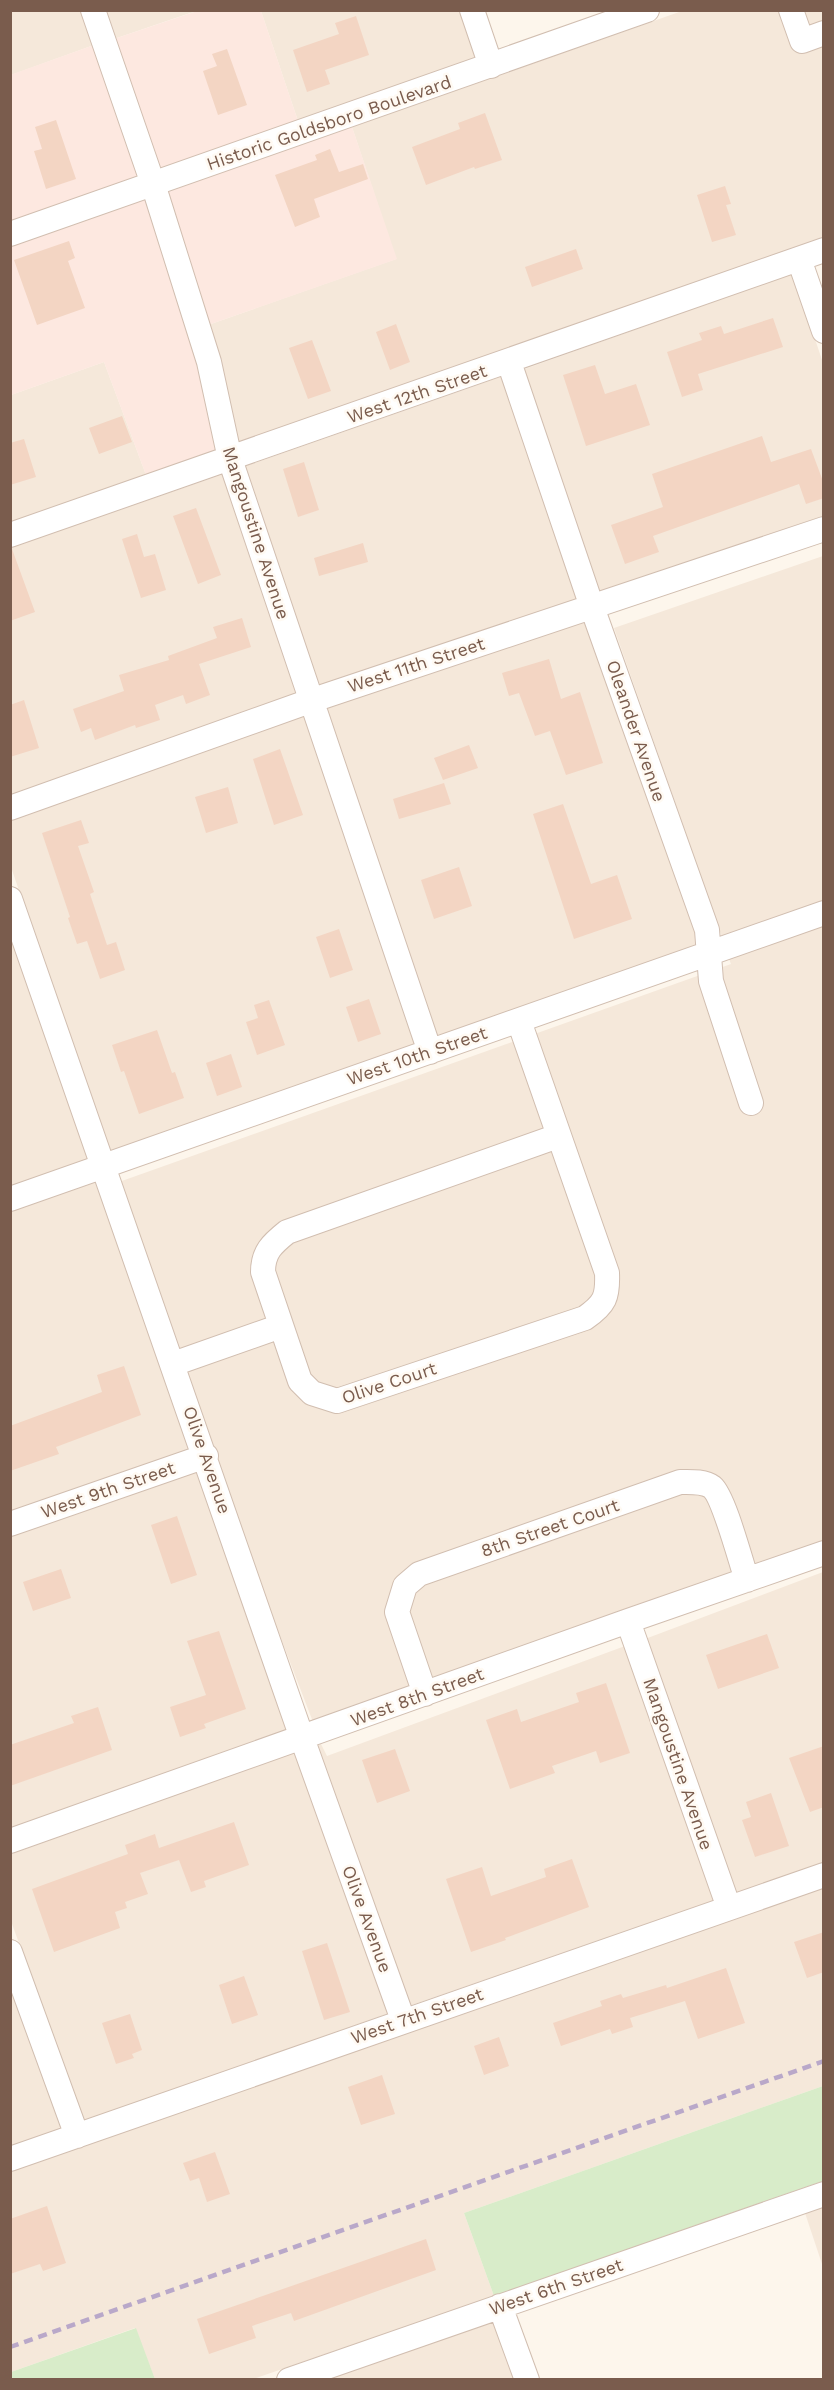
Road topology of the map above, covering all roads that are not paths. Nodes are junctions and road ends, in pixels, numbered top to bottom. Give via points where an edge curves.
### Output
1 (93, 10) edge
2 (472, 10) edge
3 (647, 10) edge
4 (791, 10) edge
5 (824, 33) edge
6 (491, 66) junction
7 (153, 184) junction
8 (10, 234) edge
9 (824, 250) edge
10 (799, 259) junction
11 (824, 331) edge
12 (509, 362) junction
13 (230, 459) junction
14 (824, 529) edge
15 (10, 535) edge
16 (592, 607) junction
17 (310, 701) junction
18 (10, 808) edge
19 (10, 899) edge
20 (824, 913) edge
21 (708, 954) junction
22 (519, 1021) junction
23 (430, 1052) junction
24 (751, 1103) dead end
25 (558, 1136) junction
26 (103, 1167) junction
27 (10, 1199) edge
28 (281, 1326) junction
29 (173, 1364) junction
30 (206, 1456) junction
31 (10, 1524) edge
32 (824, 1553) edge
33 (747, 1580) junction
34 (628, 1621) junction
35 (425, 1694) junction
36 (302, 1738) junction
37 (10, 1841) edge
38 (824, 1875) edge
39 (729, 1908) junction
40 (10, 1952) edge
41 (404, 2020) junction
42 (77, 2136) junction
43 (10, 2159) edge
44 (824, 2194) edge
45 (500, 2306) junction
46 (289, 2379) edge
47 (527, 2379) edge

1 - 7 street, Mangoustine Avenue
2 - 6 street
3 - 6 street, Historic Goldsboro Boulevard
4 - 5 street via 802,41
6 - 7 street, Historic Goldsboro Boulevard
7 - 8 street, Historic Goldsboro Boulevard
7 - 13 street, Mangoustine Avenue via 209,362
9 - 10 street, West 12th Street
10 - 11 street
10 - 12 street, West 12th Street
12 - 13 street, West 12th Street
12 - 16 street, Oleander Avenue
13 - 15 street, West 12th Street
13 - 17 street, Mangoustine Avenue
14 - 16 street, West 11th Street
16 - 17 street, West 11th Street
16 - 21 street, Oleander Avenue via 707,930
17 - 18 street, West 11th Street
17 - 23 street, Mangoustine Avenue
19 - 26 street, Olive Avenue
20 - 21 street, West 10th Street
21 - 22 street, West 10th Street
21 - 24 street, Oleander Avenue via 711,981
22 - 23 street, West 10th Street
22 - 25 street, Olive Court
23 - 26 street, West 10th Street
25 - 28 street, Olive Court via 287,1232 263,1258 263,1272
25 - 28 street, Olive Court via 607,1273 608,1290 600,1307 585,1318 337,1401 312,1393 300,1381
26 - 27 street, West 10th Street
26 - 29 street, Olive Avenue
28 - 29 street
29 - 30 street, Olive Avenue
30 - 31 street, West 9th Street
30 - 36 street, Olive Avenue
32 - 33 street, West 8th Street
33 - 34 street, West 8th Street
33 - 35 street, 8th Street Court via 720,1500 712,1487 696,1482 680,1482 429,1570 405,1586 397,1612
34 - 35 street, West 8th Street
34 - 39 street, Mangoustine Avenue
35 - 36 street, West 8th Street
36 - 37 street, West 8th Street
36 - 41 street, Olive Avenue
38 - 39 street, West 7th Street
39 - 41 street, West 7th Street
40 - 42 street
41 - 42 street, West 7th Street
42 - 43 street, West 7th Street
44 - 45 street, West 6th Street
45 - 46 street, West 6th Street
45 - 47 street

